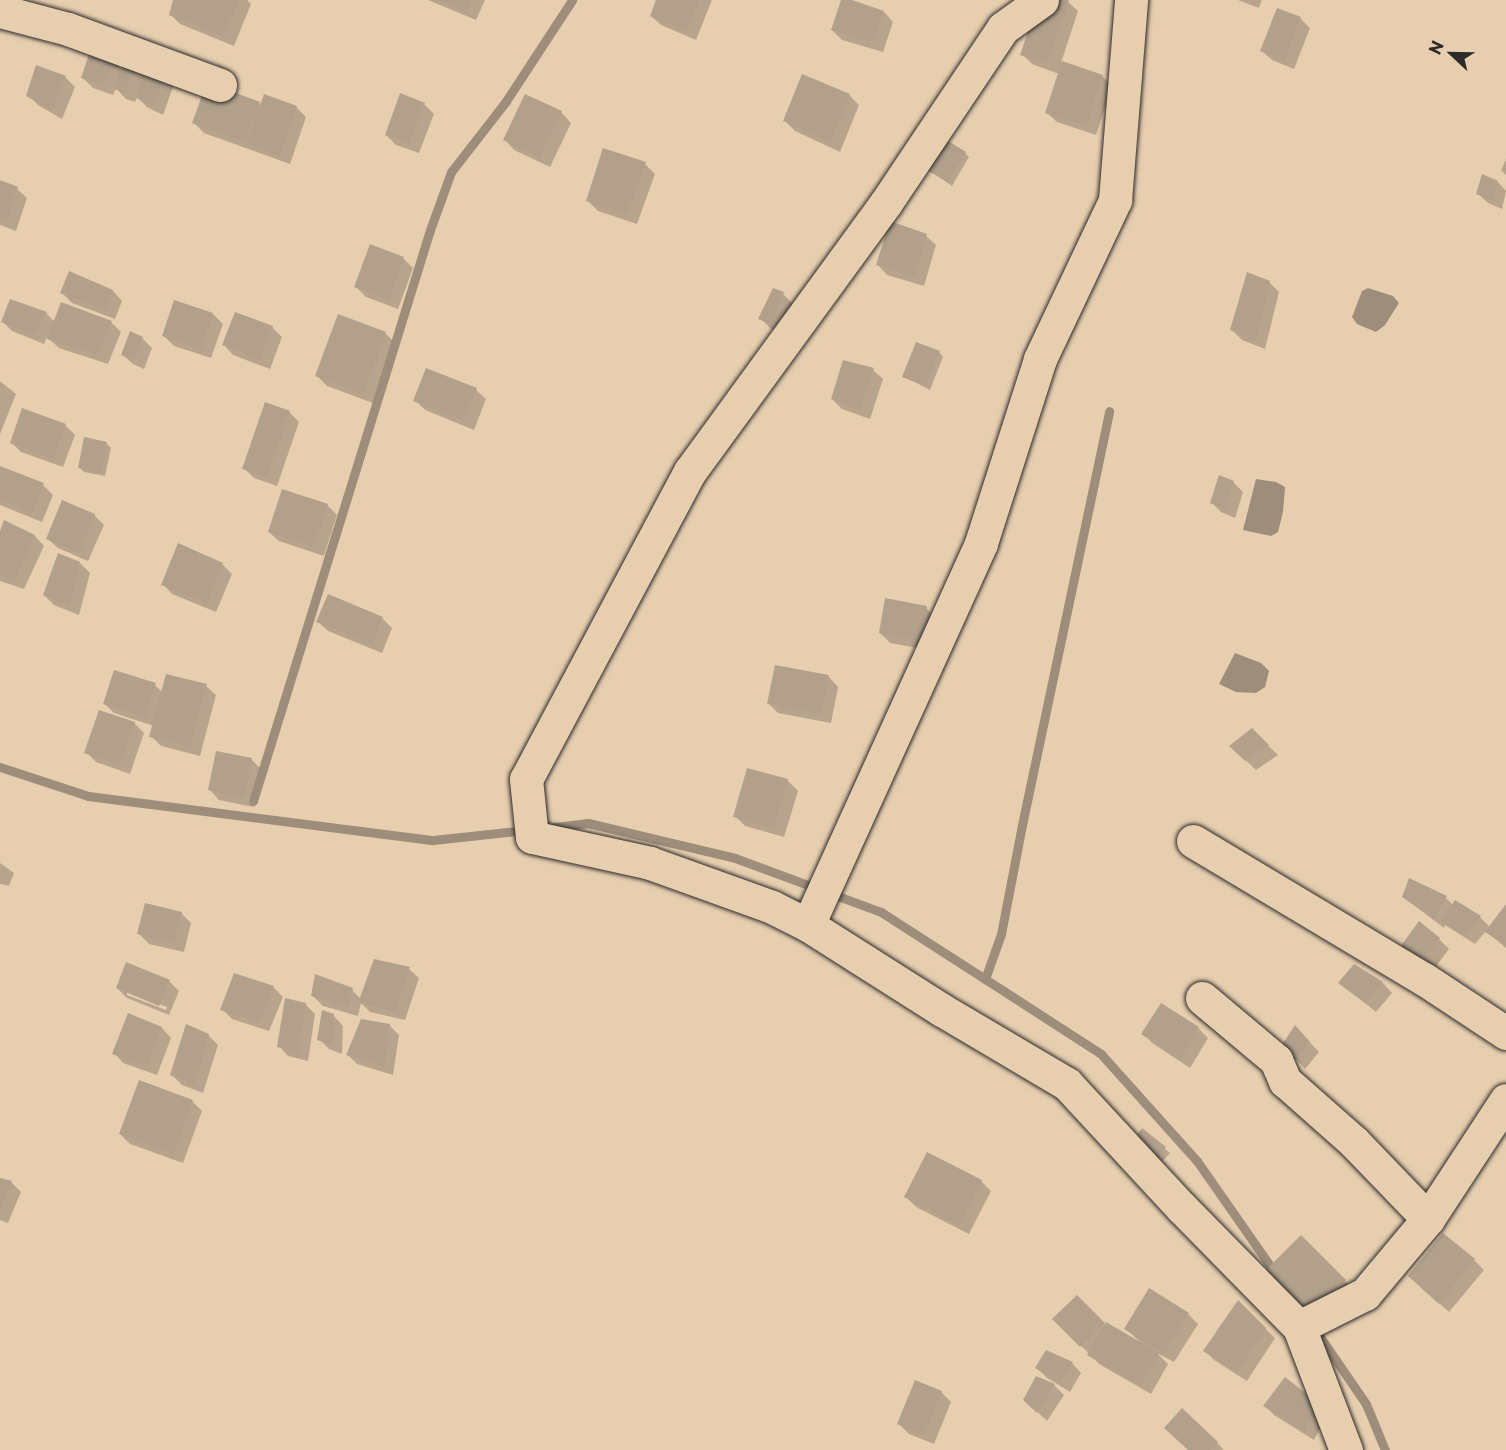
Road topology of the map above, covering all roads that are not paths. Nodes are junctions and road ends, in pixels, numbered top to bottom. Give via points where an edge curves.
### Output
1 (1042, 0) edge
2 (1131, 0) edge
3 (0, 11) edge
4 (220, 85) dead end
5 (1193, 841) dead end
6 (808, 925) junction
7 (1202, 998) dead end
8 (1506, 1033) edge
9 (1506, 1100) edge
10 (1428, 1219) junction
11 (1299, 1327) junction
12 (1346, 1450) edge

1 - 6 street via 1003,28 885,204 690,471 526,779 532,837 650,863 772,907
2 - 6 street via 1115,200 1040,359 981,543
3 - 4 street via 68,29
5 - 8 street
6 - 11 street via 1067,1084
7 - 10 street via 1276,1060 1285,1081 1354,1142
9 - 10 street
10 - 11 street via 1365,1294
11 - 12 street

